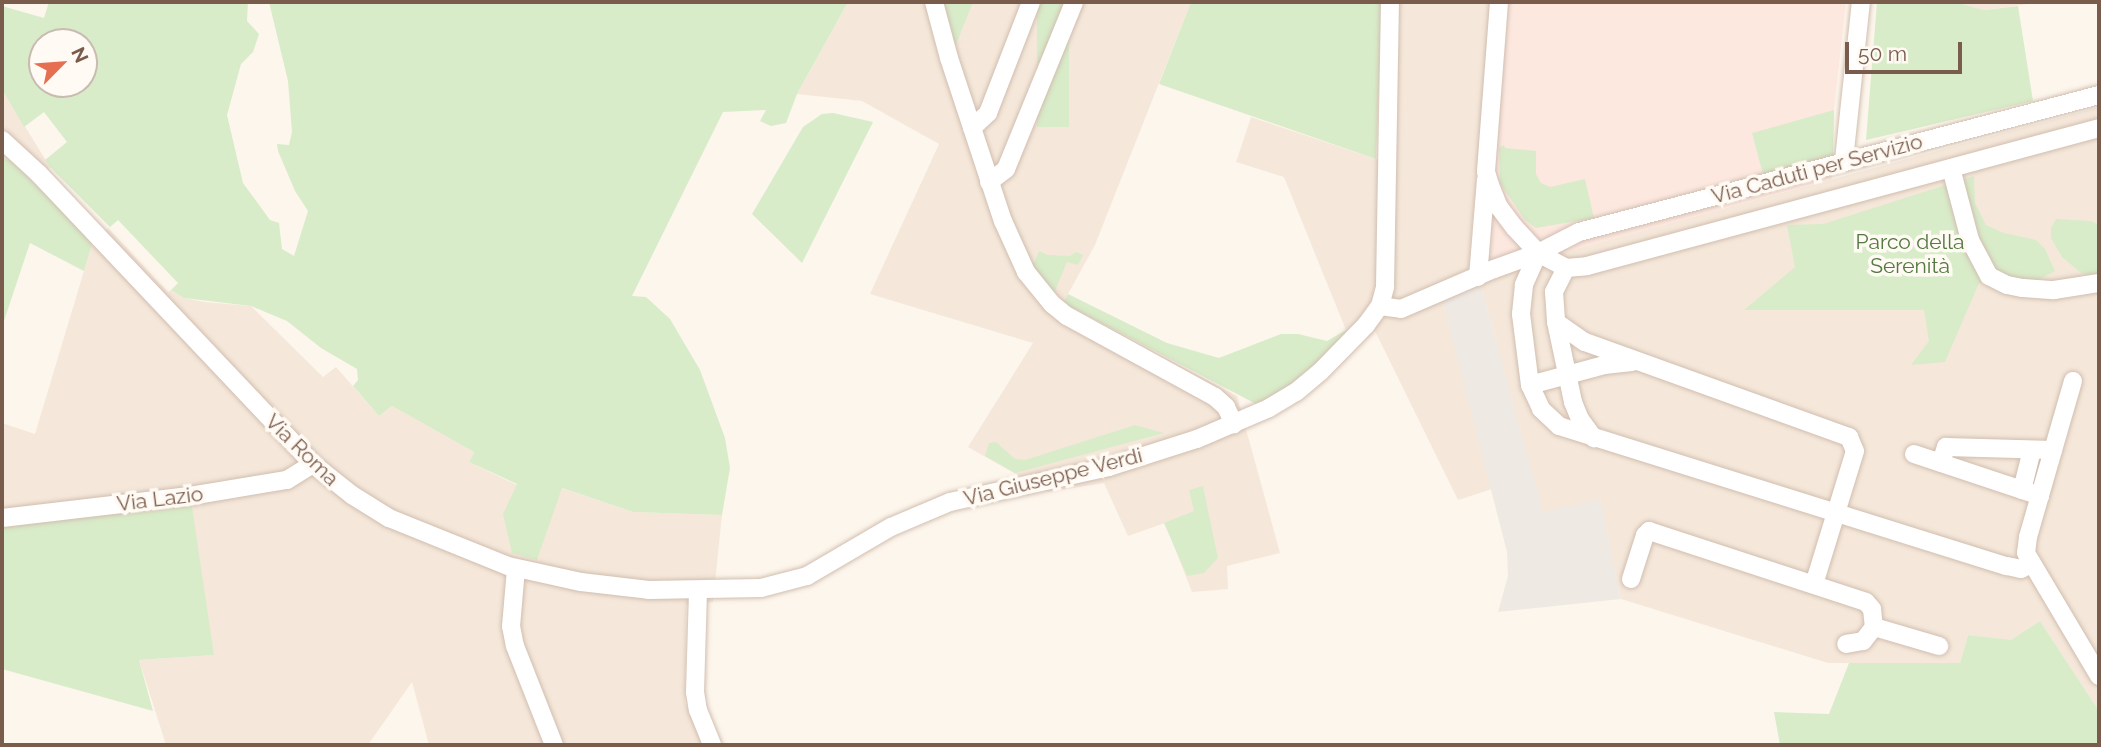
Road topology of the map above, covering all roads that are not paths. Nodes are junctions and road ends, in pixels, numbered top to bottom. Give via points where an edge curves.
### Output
1 (934, 2) edge
2 (1031, 2) edge
3 (1074, 2) edge
4 (1390, 2) edge
5 (1499, 2) edge
6 (1861, 2) edge
7 (2099, 95) edge
8 (972, 128) junction
9 (2099, 128) edge
10 (2, 140) edge
11 (1844, 160) junction
12 (1951, 168) junction
13 (1486, 172) junction
14 (989, 181) junction
15 (1538, 253) junction
16 (1566, 268) junction
17 (1474, 278) junction
18 (2099, 283) edge
19 (1380, 306) junction
20 (1556, 322) junction
21 (1638, 361) junction
22 (1567, 374) junction
23 (2073, 381) dead end
24 (1530, 384) junction
25 (1234, 424) junction
26 (1594, 438) junction
27 (2032, 450) junction
28 (2053, 450) junction
29 (1914, 454) dead end
30 (1941, 463) junction
31 (313, 464) junction
32 (2022, 490) junction
33 (2040, 496) junction
34 (1836, 512) junction
35 (2, 518) edge
36 (2031, 564) junction
37 (516, 569) junction
38 (1631, 579) dead end
39 (1814, 584) junction
40 (698, 591) junction
41 (1874, 627) junction
42 (1846, 644) dead end
43 (1940, 646) dead end
44 (2099, 676) edge
45 (554, 745) edge
46 (712, 745) edge

1 - 8 street
2 - 8 street via 988,113
3 - 14 street via 1006,169
4 - 19 street via 1387,263
5 - 13 street
6 - 11 street
7 - 11 street, Via Caduti per Servizio
8 - 14 street
9 - 12 street, Via Caduti per Servizio
10 - 31 street, Via Roma
11 - 15 street, Via Caduti per Servizio via 1579,232
12 - 16 street, Via Caduti per Servizio
12 - 18 street, Via Caduti per Servizio via 1970,240 1989,276 2007,285 2054,290
13 - 15 street via 1499,207
13 - 17 street
14 - 25 street via 1017,257 1052,304 1215,397
15 - 16 street
15 - 17 street, Via Caduti per Servizio
15 - 24 street via 1524,285 1521,314
16 - 20 street via 1554,292
17 - 19 street, Via Caduti per Servizio via 1401,309
19 - 25 street, Via Giuseppe Verdi via 1346,348 1296,392
20 - 21 street via 1585,342
20 - 22 street
21 - 22 street
21 - 34 street via 1849,437 1855,451
22 - 24 street
22 - 26 street via 1580,419
23 - 28 street
24 - 26 street via 1550,419
25 - 40 street, Via Giuseppe Verdi via 1109,467 950,502 891,527 790,582
26 - 34 street
27 - 28 street
27 - 30 street via 1946,447
27 - 32 street
28 - 33 street
29 - 30 street
30 - 32 street
31 - 35 street, Via Lazio via 287,480
31 - 37 street, Via Roma via 366,504 412,530
32 - 33 street
33 - 36 street via 2028,537 2026,553
34 - 36 street via 2007,566 2021,569
34 - 39 street
36 - 44 street
37 - 40 street, Via Roma via 627,589
37 - 45 street via 511,626 515,646
38 - 39 street via 1649,531
39 - 41 street via 1866,602 1872,609
40 - 46 street via 695,692
41 - 42 street via 1863,641
41 - 43 street

